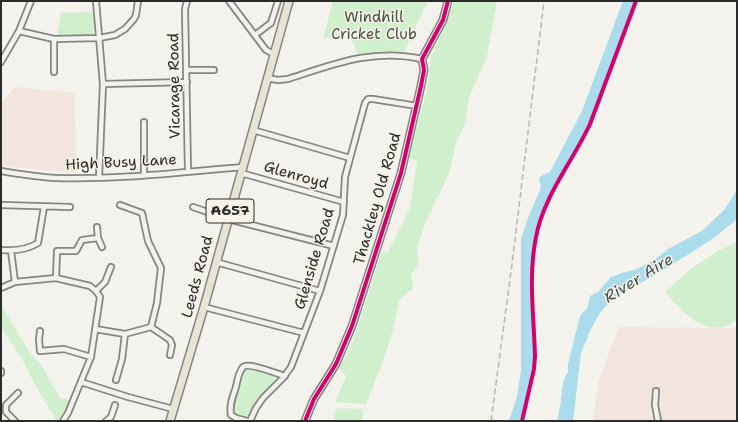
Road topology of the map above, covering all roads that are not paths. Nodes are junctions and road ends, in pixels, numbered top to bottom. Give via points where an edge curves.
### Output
1 (30, 1) edge
2 (96, 1) edge
3 (138, 1) edge
4 (187, 1) edge
5 (229, 1) edge
6 (278, 1) edge
7 (289, 1) edge
8 (448, 1) edge
9 (19, 31) junction
10 (255, 35) junction
11 (99, 38) junction
12 (54, 39) junction
13 (274, 54) junction
14 (422, 59) junction
15 (1, 62) edge
16 (186, 70) junction
17 (214, 70) dead end
18 (54, 72) dead end
19 (267, 78) junction
20 (187, 82) junction
21 (103, 84) junction
22 (417, 106) junction
23 (144, 122) dead end
24 (252, 130) junction
25 (350, 158) junction
26 (242, 170) junction
27 (1, 171) edge
28 (188, 171) junction
29 (144, 175) junction
30 (99, 178) junction
31 (344, 202) junction
32 (1, 205) edge
33 (120, 205) dead end
34 (44, 207) junction
35 (70, 207) dead end
36 (193, 207) dead end
37 (228, 219) junction
38 (97, 227) dead end
39 (98, 238) junction
40 (334, 246) junction
41 (102, 247) dead end
42 (1, 250) edge
43 (11, 251) junction
44 (216, 262) junction
45 (111, 267) dead end
46 (56, 278) junction
47 (15, 282) junction
48 (1, 288) edge
49 (320, 291) junction
50 (96, 292) junction
51 (204, 307) junction
52 (152, 327) junction
53 (95, 329) junction
54 (40, 331) dead end
55 (304, 333) junction
56 (125, 334) junction
57 (170, 355) dead end
58 (91, 356) junction
59 (285, 376) junction
60 (116, 380) dead end
61 (81, 382) junction
62 (656, 391) dead end
63 (18, 393) dead end
64 (115, 405) dead end
65 (173, 409) junction
66 (15, 421) edge
67 (64, 421) edge
68 (106, 421) edge
69 (170, 421) edge
70 (247, 421) edge
71 (250, 421) edge
72 (305, 421) edge
73 (658, 421) edge

1 - 9 street
2 - 11 street
3 - 11 street via 134,19 126,29 115,35
4 - 16 street, Vicarage Road
5 - 10 street
6 - 10 street via 271,23
7 - 13 main road, Leeds Road / A657
8 - 14 street, Thackley Old Road via 443,20
9 - 12 street
9 - 15 street
10 - 13 street via 266,50
11 - 12 street
11 - 21 street
12 - 18 street
13 - 19 main road, Leeds Road / A657
14 - 19 street via 375,55 354,58 288,79
14 - 22 street, Thackley Old Road via 424,70
16 - 17 street
16 - 20 street, Vicarage Road
19 - 24 main road, Leeds Road / A657
20 - 21 street
20 - 28 street, Vicarage Road
21 - 30 street
22 - 25 street, Glenside Road via 368,100
22 - 72 street, Thackley Old Road via 401,173 352,326 336,364 314,399
23 - 29 street
24 - 25 street
24 - 26 main road, Leeds Road / A657
25 - 31 street, Glenside Road via 345,177
26 - 28 street, High Busy Lane
26 - 31 street, Glenroyd
26 - 37 main road, Leeds Road / A657
27 - 30 street, High Busy Lane via 56,178
28 - 29 street, High Busy Lane
29 - 30 street, High Busy Lane
31 - 40 street, Glenside Road
32 - 34 street
33 - 52 street via 142,212 148,241 161,268
34 - 35 street
34 - 43 street via 38,243 30,249
36 - 37 street
37 - 40 street
37 - 44 main road, Leeds Road / A657
38 - 39 street
39 - 41 street
39 - 46 street via 82,240 76,251 57,252
40 - 49 street, Glenside Road
42 - 43 street
43 - 47 street
44 - 49 street
44 - 51 main road, Leeds Road / A657
45 - 50 street via 105,282
46 - 47 street
46 - 50 street via 90,286
47 - 48 street
49 - 55 street, Glenside Road
50 - 53 street via 100,297
51 - 55 street
51 - 65 main road, Leeds Road / A657
52 - 56 street
52 - 57 street via 170,340
53 - 56 street
53 - 58 street
54 - 58 street via 40,352 64,349
55 - 59 street, Glenside Road
56 - 60 street
58 - 61 street
59 - 70 street via 247,365 244,367 240,372 230,411 236,418
59 - 71 street, Glenside Road via 263,398
61 - 65 street
61 - 67 street
62 - 73 street
63 - 66 street via 6,405 6,412
64 - 68 street via 111,417
65 - 69 main road, Leeds Road / A657

